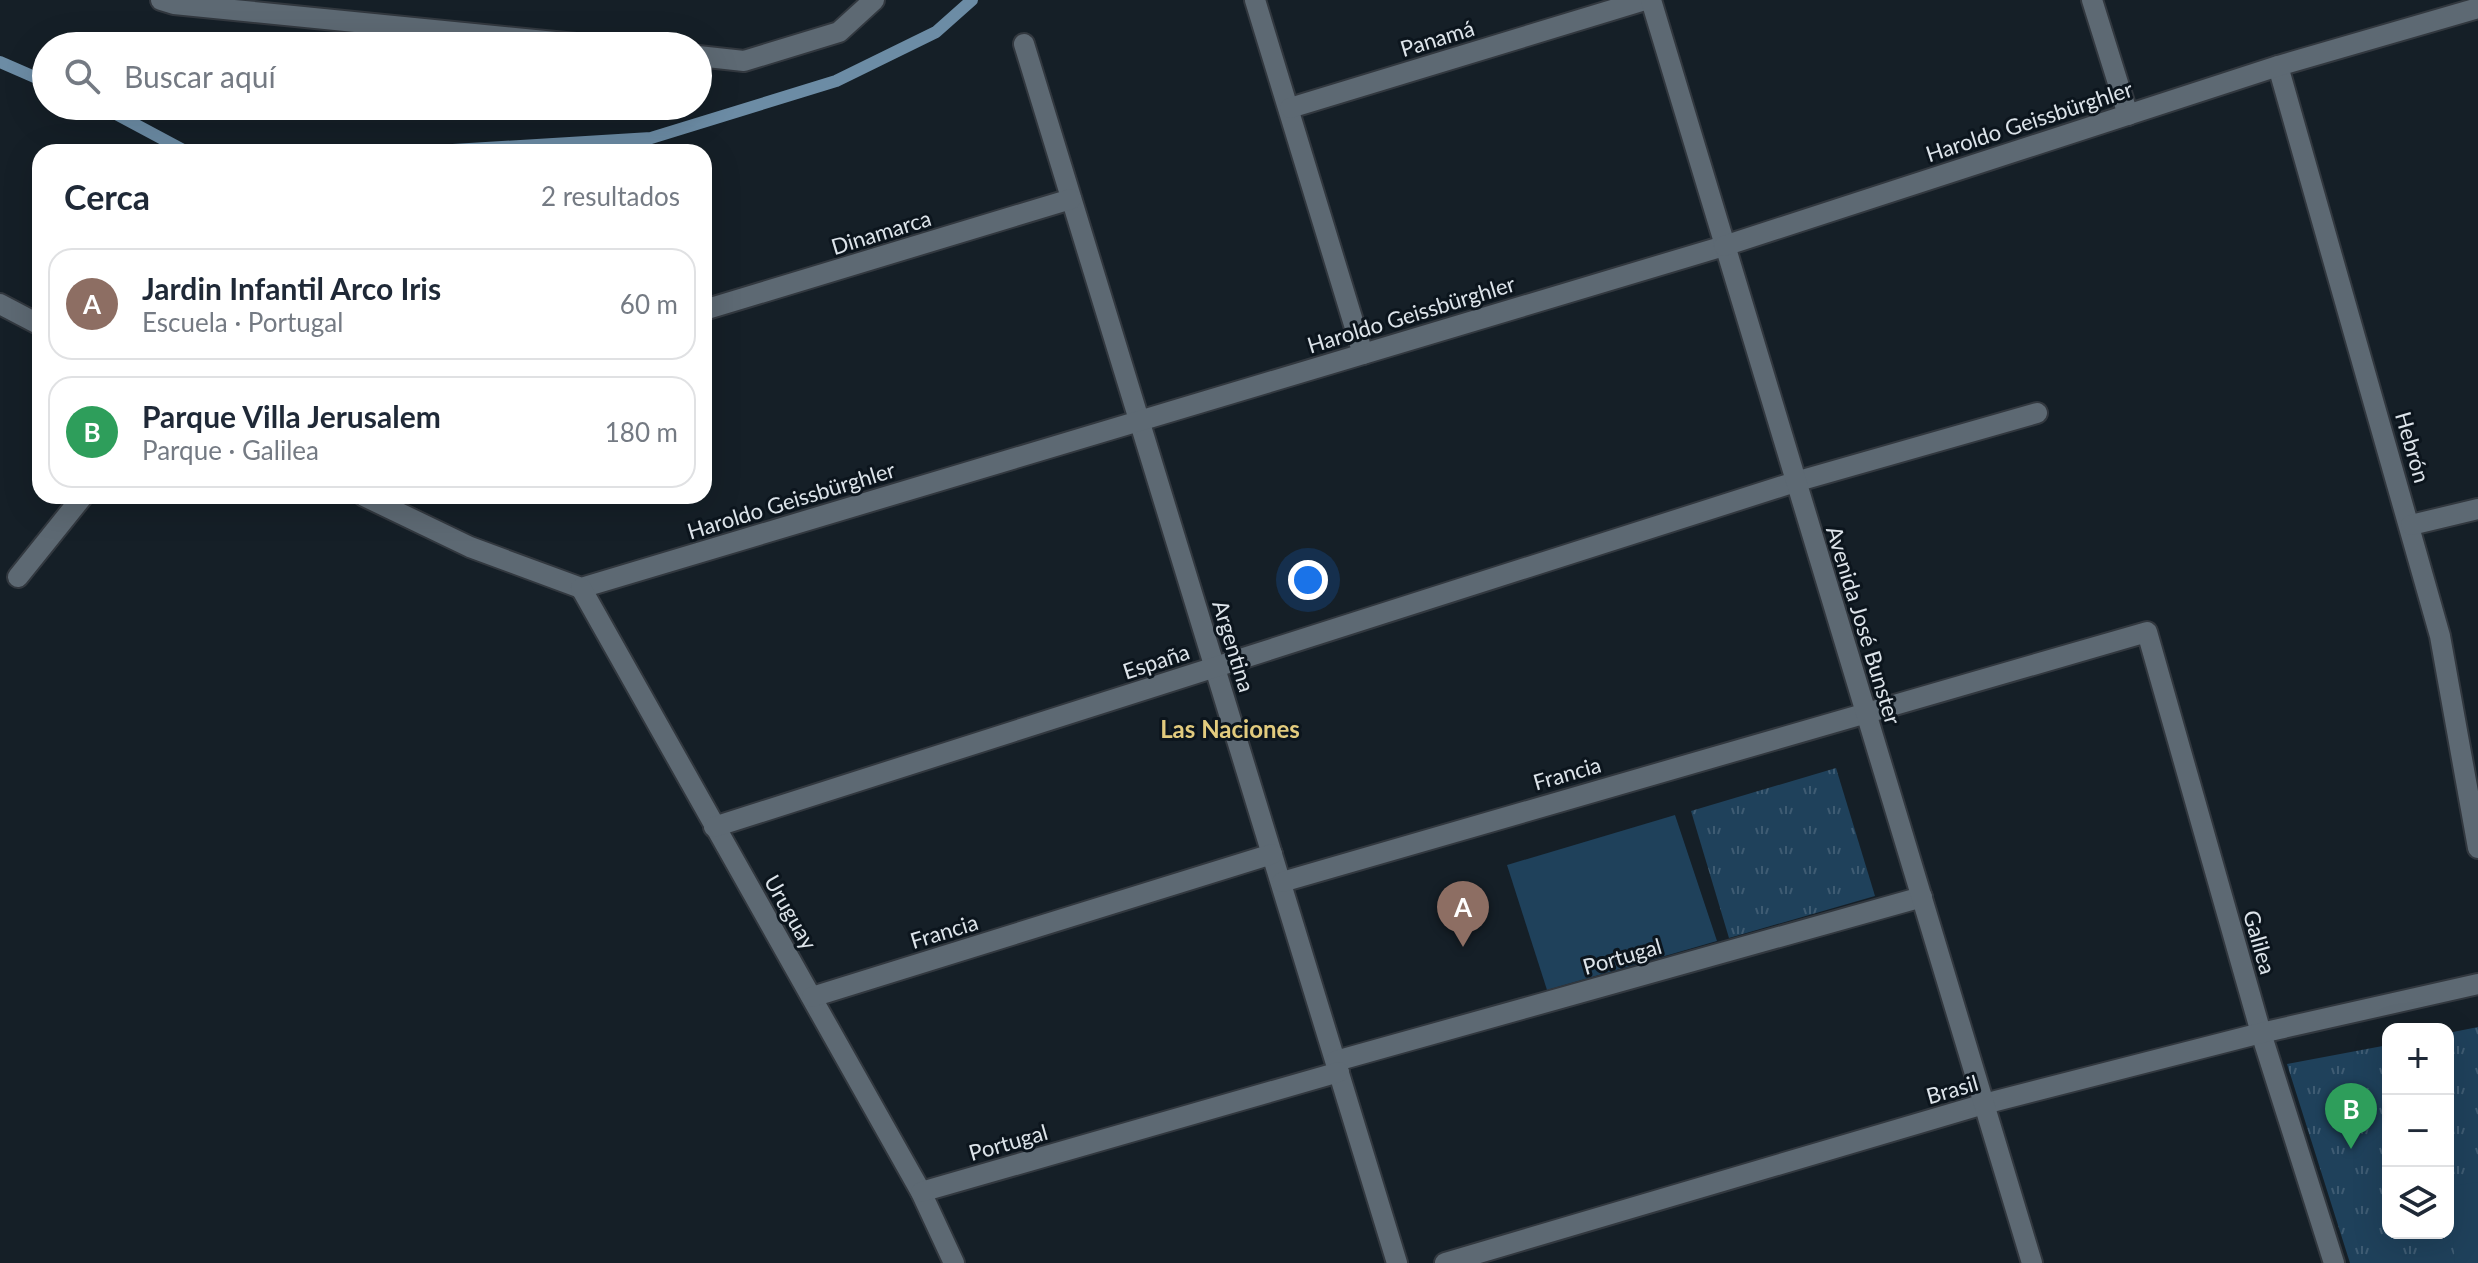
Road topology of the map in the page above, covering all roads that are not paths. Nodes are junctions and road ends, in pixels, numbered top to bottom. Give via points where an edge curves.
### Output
1 (161, 0) edge
2 (874, 0) edge
3 (1255, 0) edge
4 (1645, 0) edge
5 (1651, 0) edge
6 (2092, 0) edge
7 (2478, 8) edge
8 (455, 32) edge
9 (1024, 44) dead end
10 (712, 58) edge
11 (2278, 66) junction
12 (1290, 108) junction
13 (2128, 115) junction
14 (1071, 199) junction
15 (1724, 246) junction
16 (0, 304) edge
17 (712, 308) edge
18 (32, 321) edge
19 (1363, 354) junction
20 (2037, 413) dead end
21 (1139, 421) junction
22 (1795, 482) junction
23 (77, 504) edge
24 (381, 504) edge
25 (2478, 509) edge
26 (2411, 525) junction
27 (18, 577) dead end
28 (581, 588) junction
29 (2147, 632) joint
30 (1215, 667) junction
31 (1865, 711) junction
32 (2469, 736) edge
33 (714, 827) junction
34 (2478, 848) edge
35 (1272, 854) junction
36 (1282, 882) junction
37 (1922, 897) junction
38 (2478, 984) edge
39 (812, 997) junction
40 (2261, 1033) junction
41 (1337, 1067) junction
42 (1984, 1104) junction
43 (921, 1192) junction
44 (954, 1263) edge
45 (1397, 1263) edge
46 (1445, 1263) edge
47 (2032, 1263) edge
48 (2334, 1263) edge

1 - 8 street
2 - 10 street via 839,32 744,61
3 - 12 street
4 - 12 street, Panamá
5 - 15 street, Avenida José Bunster
6 - 13 street
7 - 11 street, Haroldo Geissbürghler
9 - 14 street, Argentina
11 - 13 street, Haroldo Geissbürghler
11 - 26 street, Hebrón
12 - 19 street
13 - 15 street, Haroldo Geissbürghler
14 - 17 street, Dinamarca
14 - 21 street, Argentina
15 - 19 street, Haroldo Geissbürghler
15 - 22 street, Avenida José Bunster
16 - 18 street
19 - 21 street, Haroldo Geissbürghler
20 - 22 street, España
21 - 28 street, Haroldo Geissbürghler
21 - 30 street, Argentina
22 - 30 street, España
22 - 31 street, Avenida José Bunster
23 - 27 street
24 - 28 street via 470,547
25 - 26 street
26 - 32 street, Hebrón
28 - 33 street, Uruguay
29 - 31 street, Francia
29 - 40 street, Galilea
30 - 33 street, España
30 - 35 street, Argentina
31 - 36 street, Francia
31 - 37 street, Avenida José Bunster
32 - 34 street, Hebrón
33 - 39 street, Uruguay
35 - 36 street, Argentina
35 - 39 street, Francia
36 - 41 street, Argentina
37 - 41 street, Portugal
37 - 42 street, Avenida José Bunster
38 - 40 street, Brasil
39 - 43 street, Uruguay
40 - 42 street, Brasil
40 - 48 street, Galilea
41 - 43 street, Portugal
41 - 45 street, Argentina
42 - 46 street, Brasil
42 - 47 street, Avenida José Bunster
43 - 44 street, Uruguay

